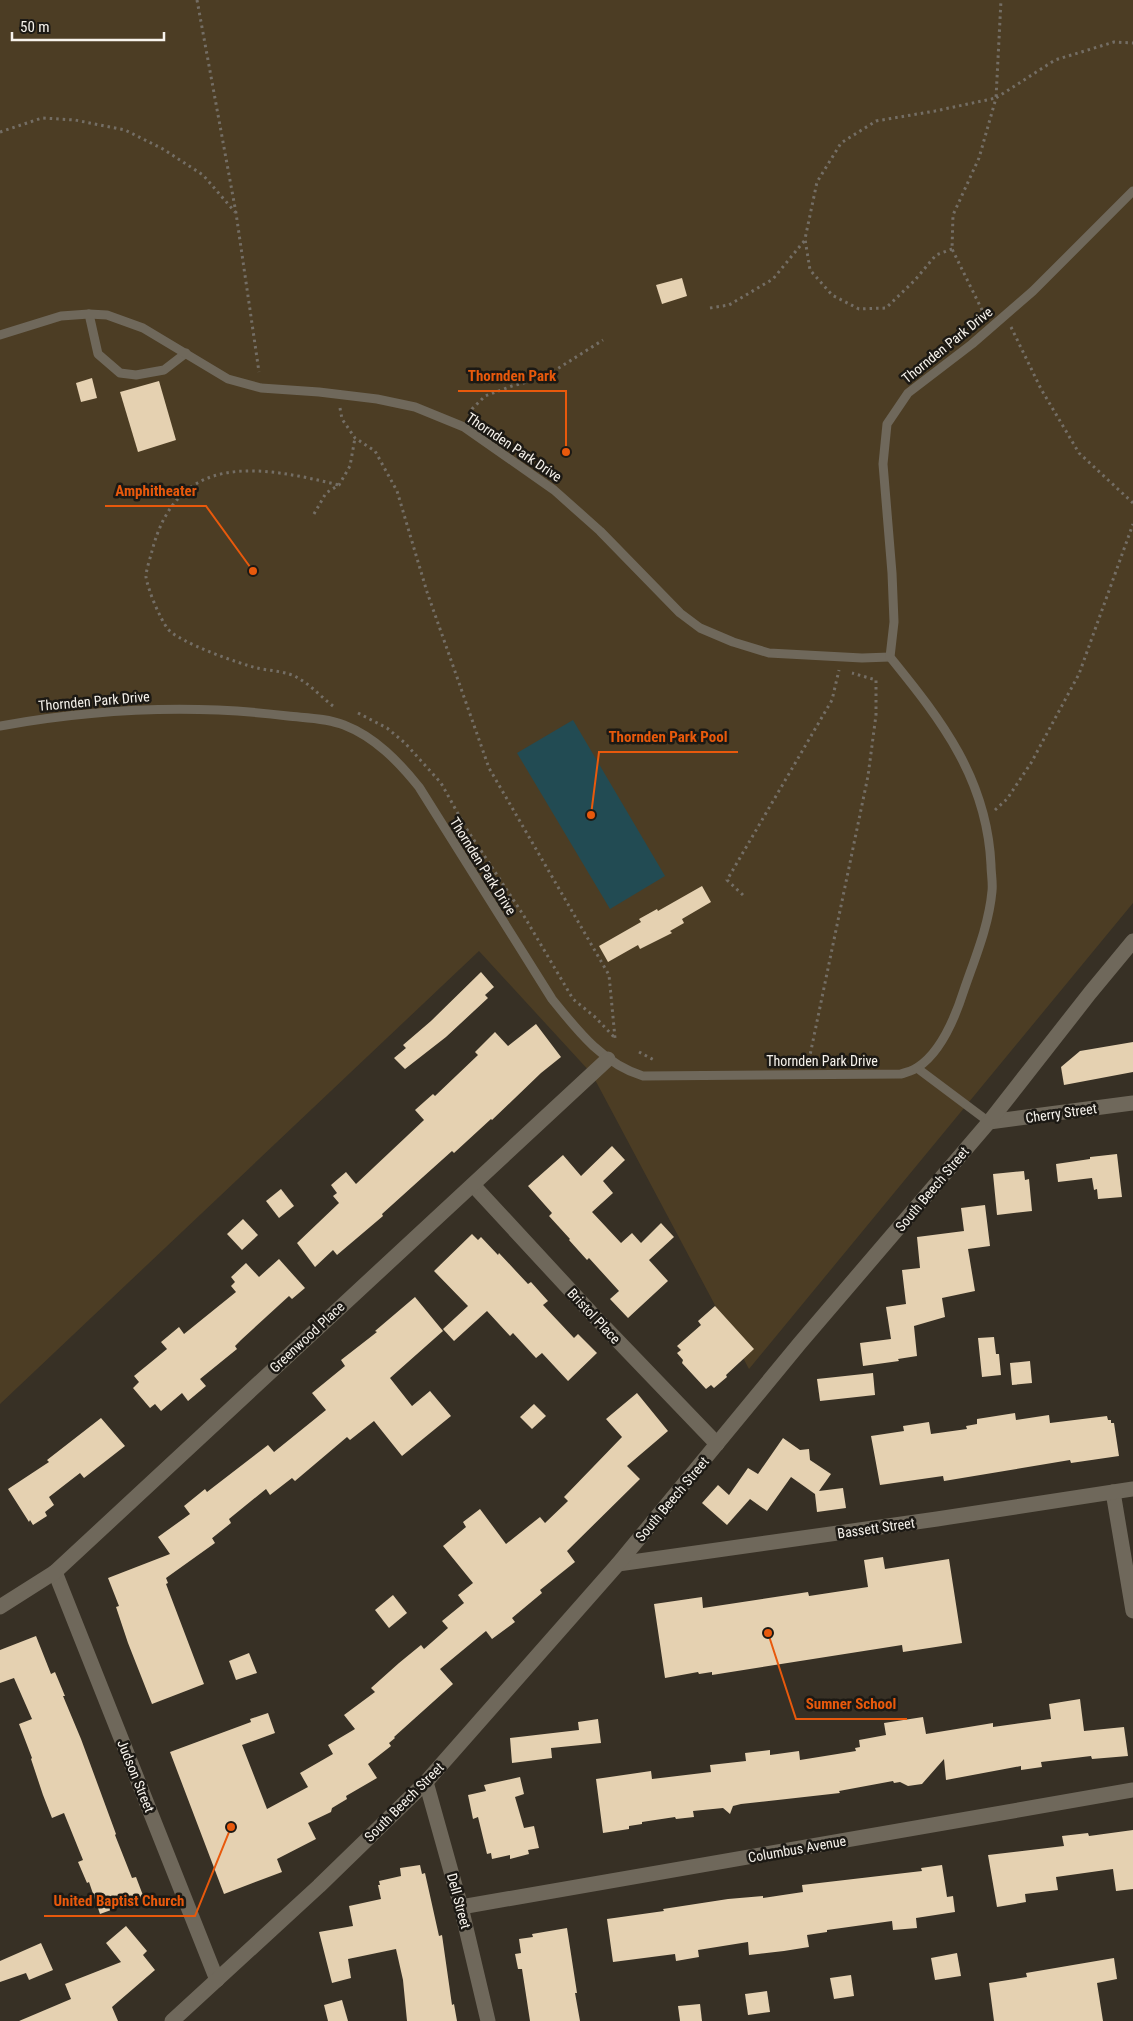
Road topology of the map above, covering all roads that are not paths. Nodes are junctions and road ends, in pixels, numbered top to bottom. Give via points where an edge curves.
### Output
1 (1133, 192) edge
2 (89, 314) junction
3 (0, 335) edge
4 (186, 353) junction
5 (890, 657) junction
6 (0, 726) edge
7 (1133, 941) edge
8 (608, 1060) junction
9 (917, 1068) junction
10 (1133, 1103) edge
11 (989, 1122) junction
12 (473, 1186) junction
13 (717, 1444) junction
14 (1133, 1489) edge
15 (1113, 1492) junction
16 (618, 1564) junction
17 (55, 1572) junction
18 (0, 1607) edge
19 (1133, 1611) edge
20 (426, 1782) junction
21 (1133, 1790) edge
22 (461, 1907) junction
23 (217, 1980) junction
24 (172, 2021) edge
25 (488, 2021) edge

1 - 5 lane, Thornden Park Drive via 1033,291 908,393 887,424 883,464 893,583 894,622
2 - 3 lane, Thornden Park Drive via 61,316
2 - 4 lane, Thornden Park Drive via 107,315 143,328
2 - 4 lane via 98,354 120,373 136,375 164,370
4 - 5 lane, Thornden Park Drive via 228,379 261,388 377,398 415,407 464,427 554,490 600,531 680,613 700,628 769,653
5 - 9 lane via 927,702 963,758 990,844 992,891 984,935 955,1017 929,1058
6 - 8 lane, Thornden Park Drive via 143,709 259,712 344,725 379,745 410,776 552,999 576,1030
7 - 11 street, South Beech Street
8 - 9 lane, Thornden Park Drive via 643,1076 901,1074
8 - 12 street, Greenwood Place
9 - 11 lane
10 - 11 street, Cherry Street
11 - 13 street, South Beech Street
12 - 13 street, Bristol Place
12 - 17 street, Greenwood Place
13 - 16 street, South Beech Street
14 - 15 street, Bassett Street
15 - 16 street, Bassett Street
15 - 19 street
16 - 20 street, South Beech Street
17 - 18 street, Greenwood Place
17 - 23 street, Judson Street
20 - 22 street, Dell Street
20 - 23 street, South Beech Street
21 - 22 street, Columbus Avenue
22 - 25 street, Dell Street
23 - 24 street, South Beech Street

